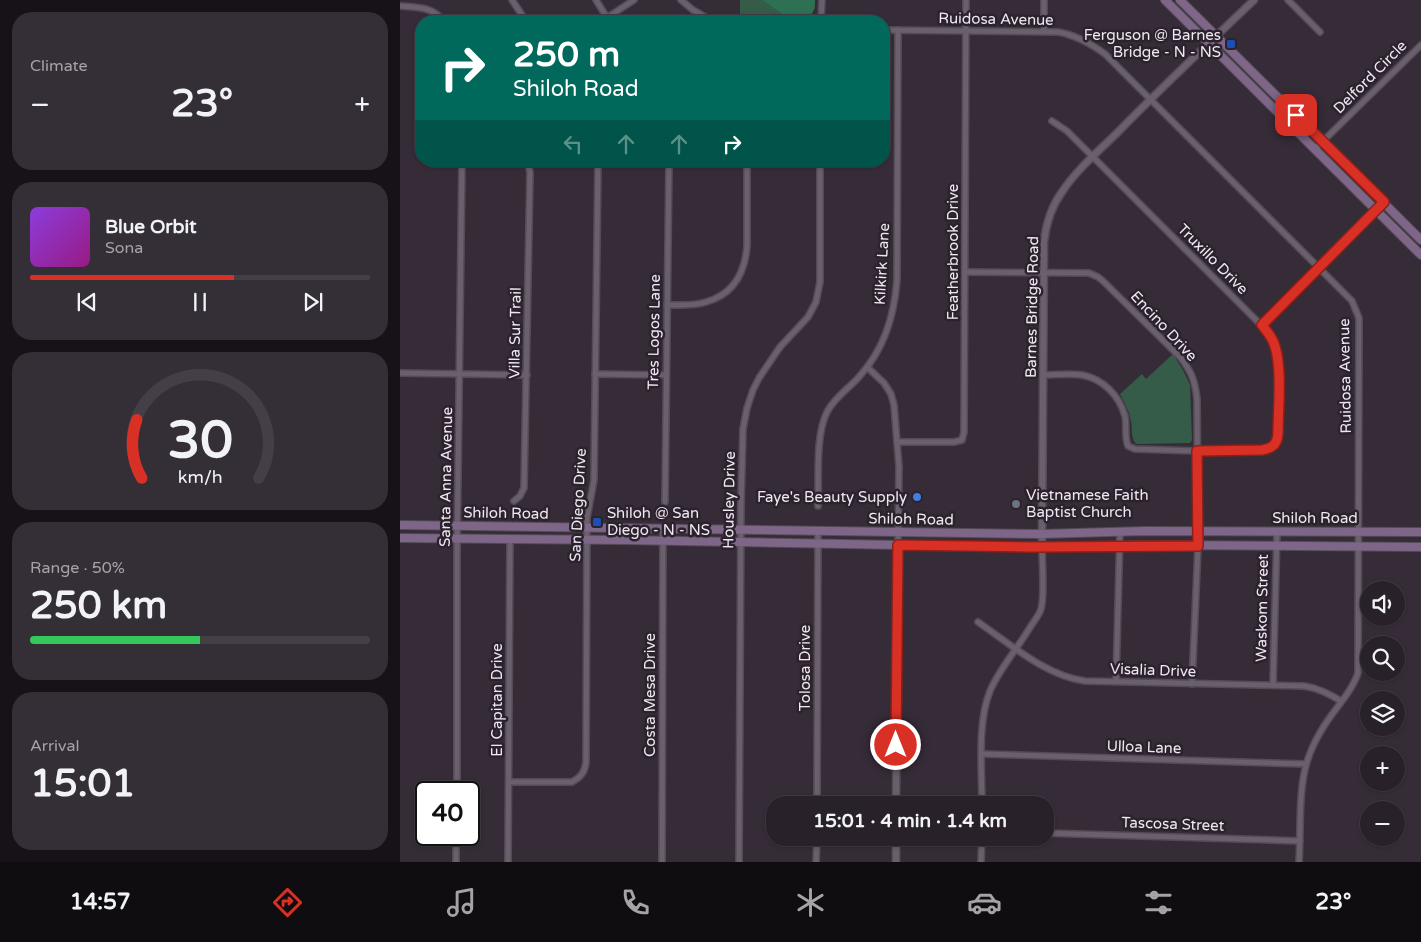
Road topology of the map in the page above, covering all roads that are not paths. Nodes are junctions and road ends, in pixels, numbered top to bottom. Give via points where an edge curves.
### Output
1 (512, 0) edge
2 (596, 0) edge
3 (634, 0) edge
4 (682, 0) edge
5 (822, 0) edge
6 (966, 0) edge
7 (1044, 0) edge
8 (1165, 0) edge
9 (1180, 0) edge
10 (1254, 0) edge
11 (1288, 0) edge
12 (400, 6) edge
13 (440, 15) edge
14 (522, 15) edge
15 (605, 15) edge
16 (613, 15) edge
17 (702, 15) edge
18 (821, 15) edge
19 (890, 30) edge
20 (898, 30) junction
21 (966, 31) junction
22 (1044, 31) junction
23 (1320, 32) dead end
24 (1216, 36) junction
25 (1209, 44) junction
26 (1421, 45) edge
27 (1150, 100) junction
28 (1052, 121) dead end
29 (1323, 142) junction
30 (1315, 149) junction
31 (1093, 157) junction
32 (462, 167) edge
33 (529, 167) edge
34 (598, 167) edge
35 (669, 167) edge
36 (747, 167) edge
37 (820, 167) edge
38 (1384, 202) junction
39 (1376, 210) junction
40 (1421, 240) edge
41 (1421, 255) edge
42 (1319, 268) junction
43 (965, 272) junction
44 (1043, 272) junction
45 (667, 305) junction
46 (1262, 325) junction
47 (868, 367) junction
48 (400, 373) edge
49 (459, 374) junction
50 (595, 374) junction
51 (527, 375) junction
52 (1043, 375) junction
53 (666, 376) junction
54 (897, 442) junction
55 (1197, 451) junction
56 (514, 501) dead end
57 (664, 502) dead end
58 (818, 506) dead end
59 (400, 525) edge
60 (458, 526) junction
61 (587, 528) junction
62 (663, 528) junction
63 (741, 529) junction
64 (818, 531) junction
65 (1120, 531) junction
66 (1198, 532) junction
67 (1278, 532) junction
68 (1359, 532) junction
69 (1421, 532) edge
70 (898, 533) junction
71 (1042, 534) junction
72 (400, 538) edge
73 (458, 538) junction
74 (510, 539) junction
75 (587, 540) junction
76 (663, 541) junction
77 (741, 542) junction
78 (818, 543) junction
79 (898, 545) junction
80 (1198, 546) junction
81 (1276, 546) junction
82 (1042, 547) junction
83 (1120, 547) junction
84 (1359, 547) junction
85 (1421, 547) edge
86 (978, 622) dead end
87 (1017, 649) junction
88 (1116, 681) junction
89 (1192, 684) junction
90 (1273, 685) junction
91 (1341, 702) junction
92 (982, 754) junction
93 (1306, 764) junction
94 (457, 781) edge
95 (509, 782) junction
96 (817, 796) edge
97 (896, 796) edge
98 (982, 796) edge
99 (1054, 833) edge
100 (1300, 841) junction
101 (456, 846) edge
102 (817, 846) edge
103 (896, 846) edge
104 (982, 846) edge
105 (456, 862) edge
106 (508, 862) edge
107 (662, 862) edge
108 (740, 862) edge
109 (816, 862) edge
110 (896, 862) edge
111 (981, 862) edge
112 (1300, 862) edge

1 - 14 street
2 - 15 street
3 - 16 street
4 - 17 street
5 - 18 street
6 - 21 street, Featherbrook Drive
7 - 22 street
8 - 25 main road
9 - 24 main road
10 - 24 street, Barnes Bridge Road
11 - 23 street
12 - 13 street via 418,6
19 - 20 street, Ruidosa Avenue
20 - 21 street, Ruidosa Avenue
20 - 47 street, Kilkirk Lane via 896,288 889,326
21 - 22 street, Ruidosa Avenue
21 - 43 street, Featherbrook Drive
22 - 27 street, Ruidosa Avenue via 1069,34 1093,45
24 - 25 street, Barnes Bridge Road
24 - 29 main road
25 - 27 street, Barnes Bridge Road
25 - 30 main road
26 - 29 street, Delford Circle
27 - 31 street, Barnes Bridge Road
27 - 42 street, Ruidosa Avenue
28 - 31 street, Truxillo Drive
29 - 30 street, Delford Circle
29 - 38 main road
30 - 39 main road
31 - 44 street, Barnes Bridge Road via 1073,177 1049,216
31 - 46 street, Truxillo Drive
32 - 49 street, Santa Anna Avenue
33 - 51 street, Villa Sur Trail
34 - 50 street, San Diego Drive
35 - 45 street, Tres Logos Lane
36 - 45 street via 747,246 738,278 724,294 705,303
37 - 63 street, Housley Drive via 820,272 816,302 808,317 780,347 759,378 747,408 743,429
38 - 39 street
38 - 40 main road
39 - 41 main road
39 - 42 street
42 - 46 street
42 - 68 street, Ruidosa Avenue via 1352,302 1359,318
43 - 44 street, Encino Drive
43 - 54 street, Featherbrook Drive via 962,440
44 - 52 street, Barnes Bridge Road
44 - 55 street, Encino Drive via 1083,272 1098,277 1180,358 1195,383
45 - 53 street, Tres Logos Lane
46 - 55 street, Truxillo Drive via 1277,354 1277,440 1270,449
47 - 54 street via 891,394
47 - 58 street, Kilkirk Lane via 826,412 819,444
48 - 49 street
49 - 51 street
49 - 60 street, Santa Anna Avenue
50 - 53 street
50 - 61 street, San Diego Drive via 594,480
51 - 56 street, Villa Sur Trail via 524,488
52 - 55 street via 1081,375 1108,387 1125,415 1128,446
52 - 71 street, Barnes Bridge Road
53 - 57 street, Tres Logos Lane
54 - 70 street
55 - 66 street, Encino Drive
59 - 60 main road, Shiloh Road
60 - 61 main road, Shiloh Road
60 - 73 street, Santa Anna Avenue
61 - 62 main road, Shiloh Road
61 - 75 street, San Diego Drive
62 - 63 main road, Shiloh Road
62 - 76 street, Costa Mesa Drive
63 - 64 main road, Shiloh Road
63 - 77 street, Housley Drive
64 - 70 main road, Shiloh Road
64 - 78 street, Tolosa Drive
65 - 66 main road, Shiloh Road
65 - 71 main road, Shiloh Road
65 - 83 street
66 - 67 main road, Shiloh Road
66 - 80 street, Encino Drive
67 - 68 main road, Shiloh Road
67 - 81 street, Waskom Street
68 - 69 main road, Shiloh Road
68 - 84 street, Ruidosa Avenue
70 - 71 main road, Shiloh Road
70 - 79 street
71 - 82 street, Barnes Bridge Road
72 - 73 main road, Shiloh Road
73 - 74 main road, Shiloh Road
73 - 94 street, Santa Anna Avenue
74 - 75 main road, Shiloh Road
74 - 95 street, El Capitan Drive
75 - 76 main road, Shiloh Road
75 - 95 street, San Diego Drive via 585,770 572,782
76 - 77 main road, Shiloh Road
76 - 107 street, Costa Mesa Drive
77 - 78 main road, Shiloh Road
77 - 108 street, Housley Drive
78 - 79 main road, Shiloh Road
78 - 96 street, Tolosa Drive
79 - 82 main road, Shiloh Road
79 - 97 street
80 - 81 main road, Shiloh Road
80 - 83 main road, Shiloh Road
80 - 89 street, Encino Drive
81 - 84 main road, Shiloh Road
81 - 90 street, Waskom Street
82 - 83 main road, Shiloh Road
82 - 87 street via 1040,610
83 - 88 street
84 - 85 main road, Shiloh Road
84 - 91 street, Ruidosa Avenue via 1358,673
86 - 87 street, Visalia Drive
87 - 88 street, Visalia Drive via 1061,676
87 - 92 street via 990,692 982,726
88 - 89 street, Visalia Drive
89 - 90 street, Visalia Drive
90 - 91 street, Visalia Drive via 1314,688
91 - 93 street, Ruidosa Avenue via 1321,731
92 - 93 street, Ulloa Lane
92 - 98 street
93 - 100 street, Ruidosa Avenue
95 - 106 street, El Capitan Drive
99 - 100 street, Tascosa Street
100 - 112 street, Ruidosa Avenue
101 - 105 street
102 - 109 street
103 - 110 street
104 - 111 street

